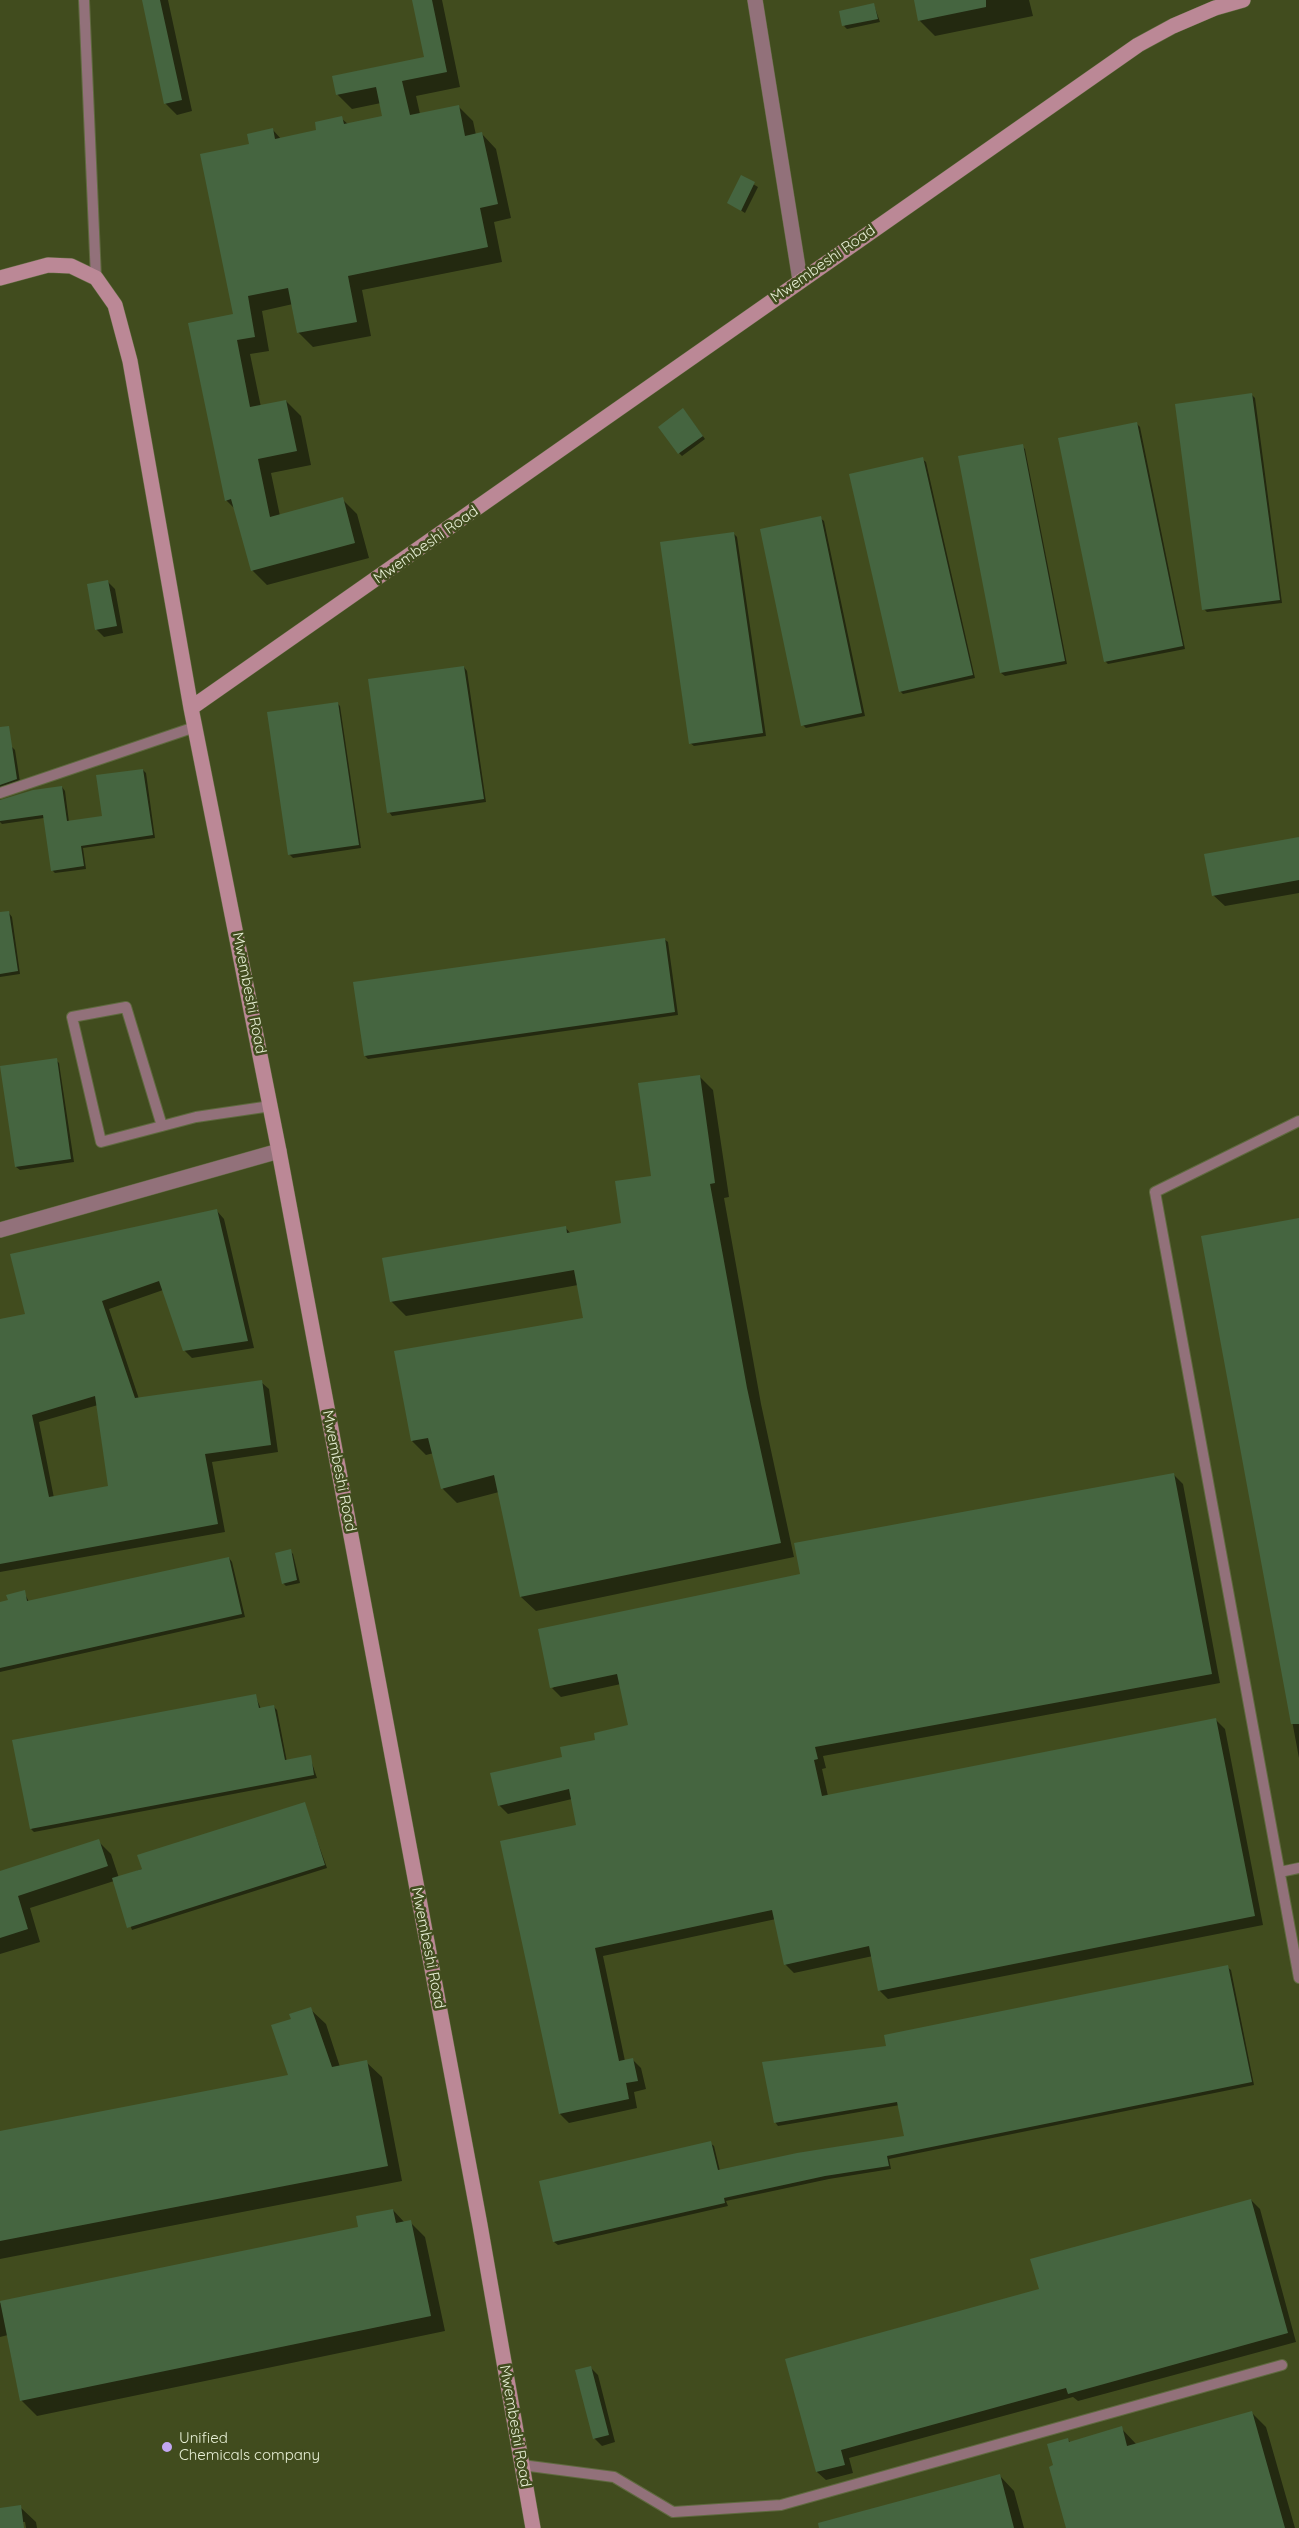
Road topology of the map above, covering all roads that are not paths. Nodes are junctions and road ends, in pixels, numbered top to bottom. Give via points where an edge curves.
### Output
1 (84, 0) edge
2 (755, 0) edge
3 (1243, 0) edge
4 (0, 278) edge
5 (96, 278) junction
6 (800, 280) junction
7 (192, 708) junction
8 (195, 727) junction
9 (0, 793) edge
10 (270, 1106) junction
11 (1299, 1120) edge
12 (162, 1126) junction
13 (279, 1151) junction
14 (0, 1230) edge
15 (1299, 1868) edge
16 (1280, 1872) junction
17 (1299, 1978) edge
18 (1282, 2365) dead end
19 (522, 2465) junction
20 (533, 2528) edge

1 - 5 lane
2 - 6 street
3 - 6 street, Mwembeshi Road via 1194,16 1138,45
4 - 5 street via 48,265 71,266
5 - 7 street via 115,305 130,361
6 - 7 street, Mwembeshi Road
7 - 8 street, Mwembeshi Road
8 - 9 lane
8 - 10 street, Mwembeshi Road
10 - 12 lane
10 - 13 street, Mwembeshi Road
11 - 16 lane via 1155,1192
12 - 12 lane via 101,1142 72,1017 126,1007
13 - 14 street
13 - 19 street, Mwembeshi Road
15 - 16 lane
16 - 17 lane
18 - 19 lane via 781,2505 673,2512 614,2477
19 - 20 street, Mwembeshi Road

